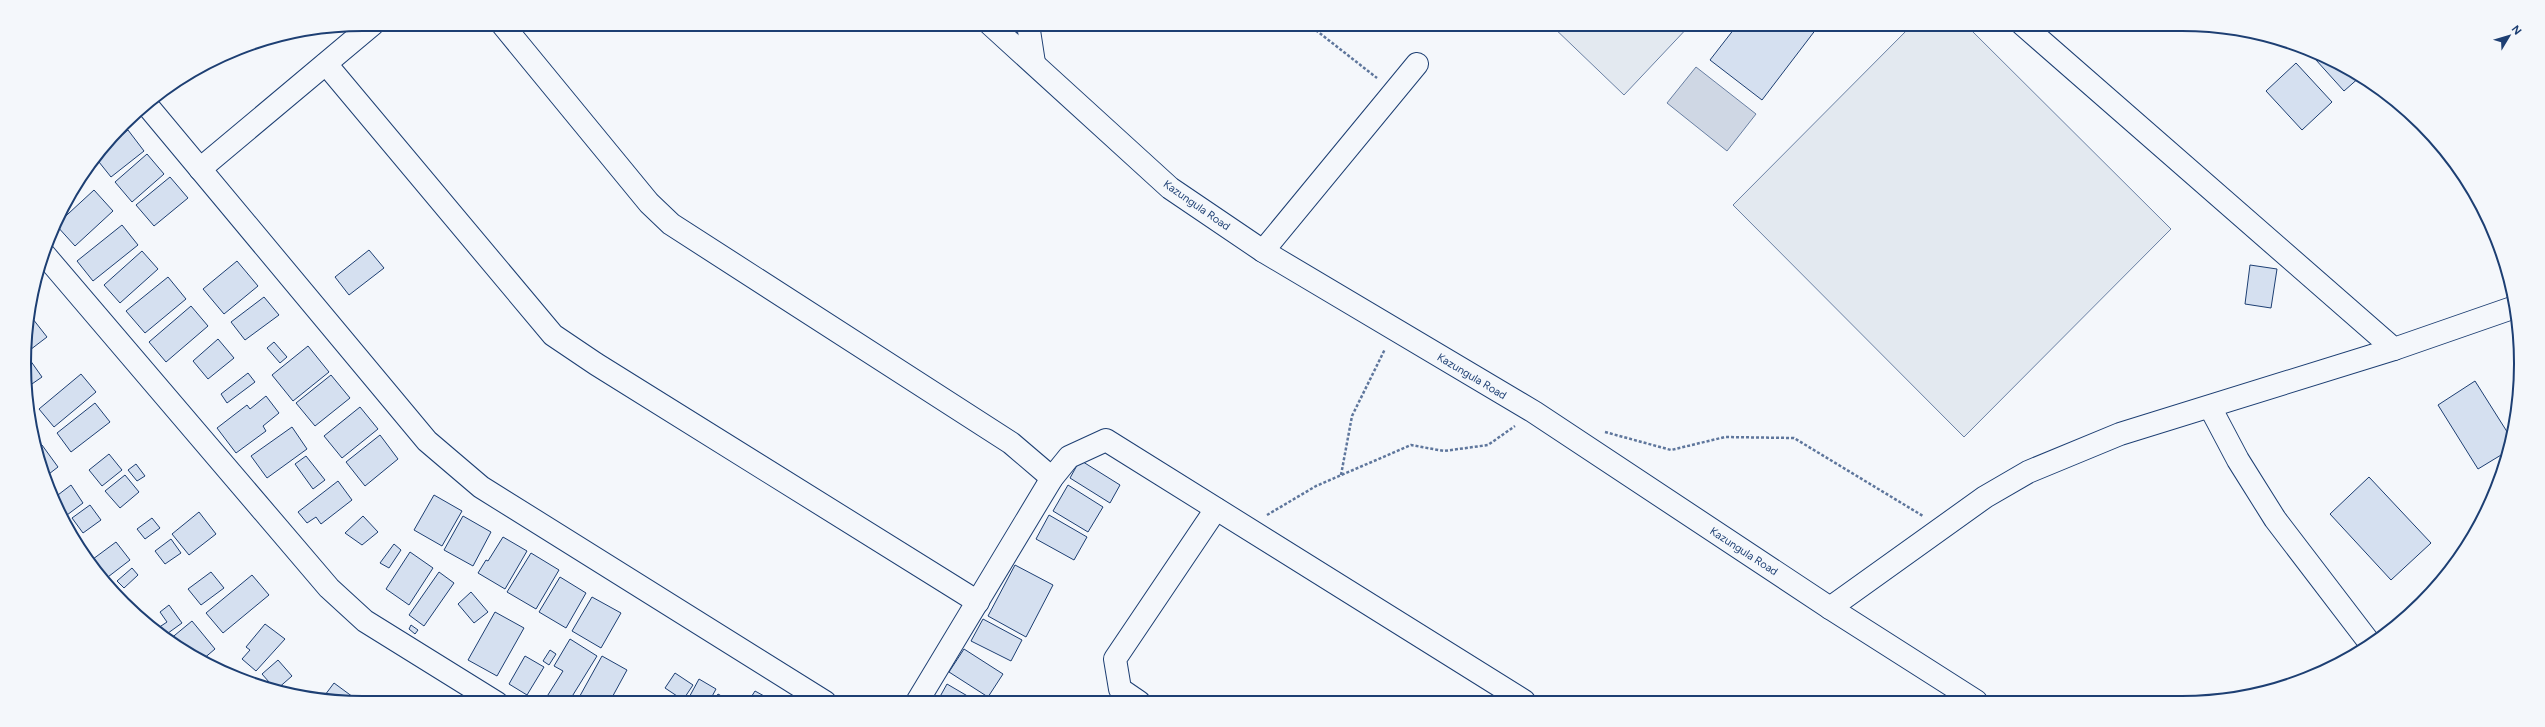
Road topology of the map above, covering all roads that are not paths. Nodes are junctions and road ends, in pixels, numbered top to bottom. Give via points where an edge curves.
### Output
1 (365, 31) edge
2 (508, 31) edge
3 (1000, 31) edge
4 (1029, 31) edge
5 (2030, 31) edge
6 (1034, 63) junction
7 (326, 64) junction
8 (1417, 64) dead end
9 (150, 109) edge
10 (200, 169) junction
11 (1262, 251) junction
12 (48, 259) edge
13 (2509, 309) edge
14 (2394, 349) junction
15 (2210, 407) junction
16 (1052, 478) junction
17 (1216, 509) junction
18 (978, 602) junction
19 (1830, 608) junction
20 (2367, 639) edge
21 (487, 696) edge
22 (814, 696) edge
23 (921, 696) edge
24 (1130, 696) edge
25 (1516, 696) edge
26 (1970, 696) edge

1 - 7 street
2 - 16 street via 649,203 672,224 1011,442
3 - 6 street, Kazungula Road
4 - 6 street
5 - 14 street
6 - 11 street, Kazungula Road via 1170,188
7 - 10 street
7 - 18 street via 553,335
8 - 11 street
9 - 10 street
10 - 22 street via 427,441 481,487
11 - 19 street, Kazungula Road via 1534,412
12 - 21 street via 328,588 365,620
13 - 14 street
14 - 15 street
15 - 19 street via 2120,434 2028,472 1985,497
15 - 20 street via 2238,460 2275,519
16 - 17 street via 1069,457 1106,440
16 - 18 street
17 - 24 street via 1115,659 1120,690
17 - 25 street
18 - 23 street
19 - 26 street, Kazungula Road

